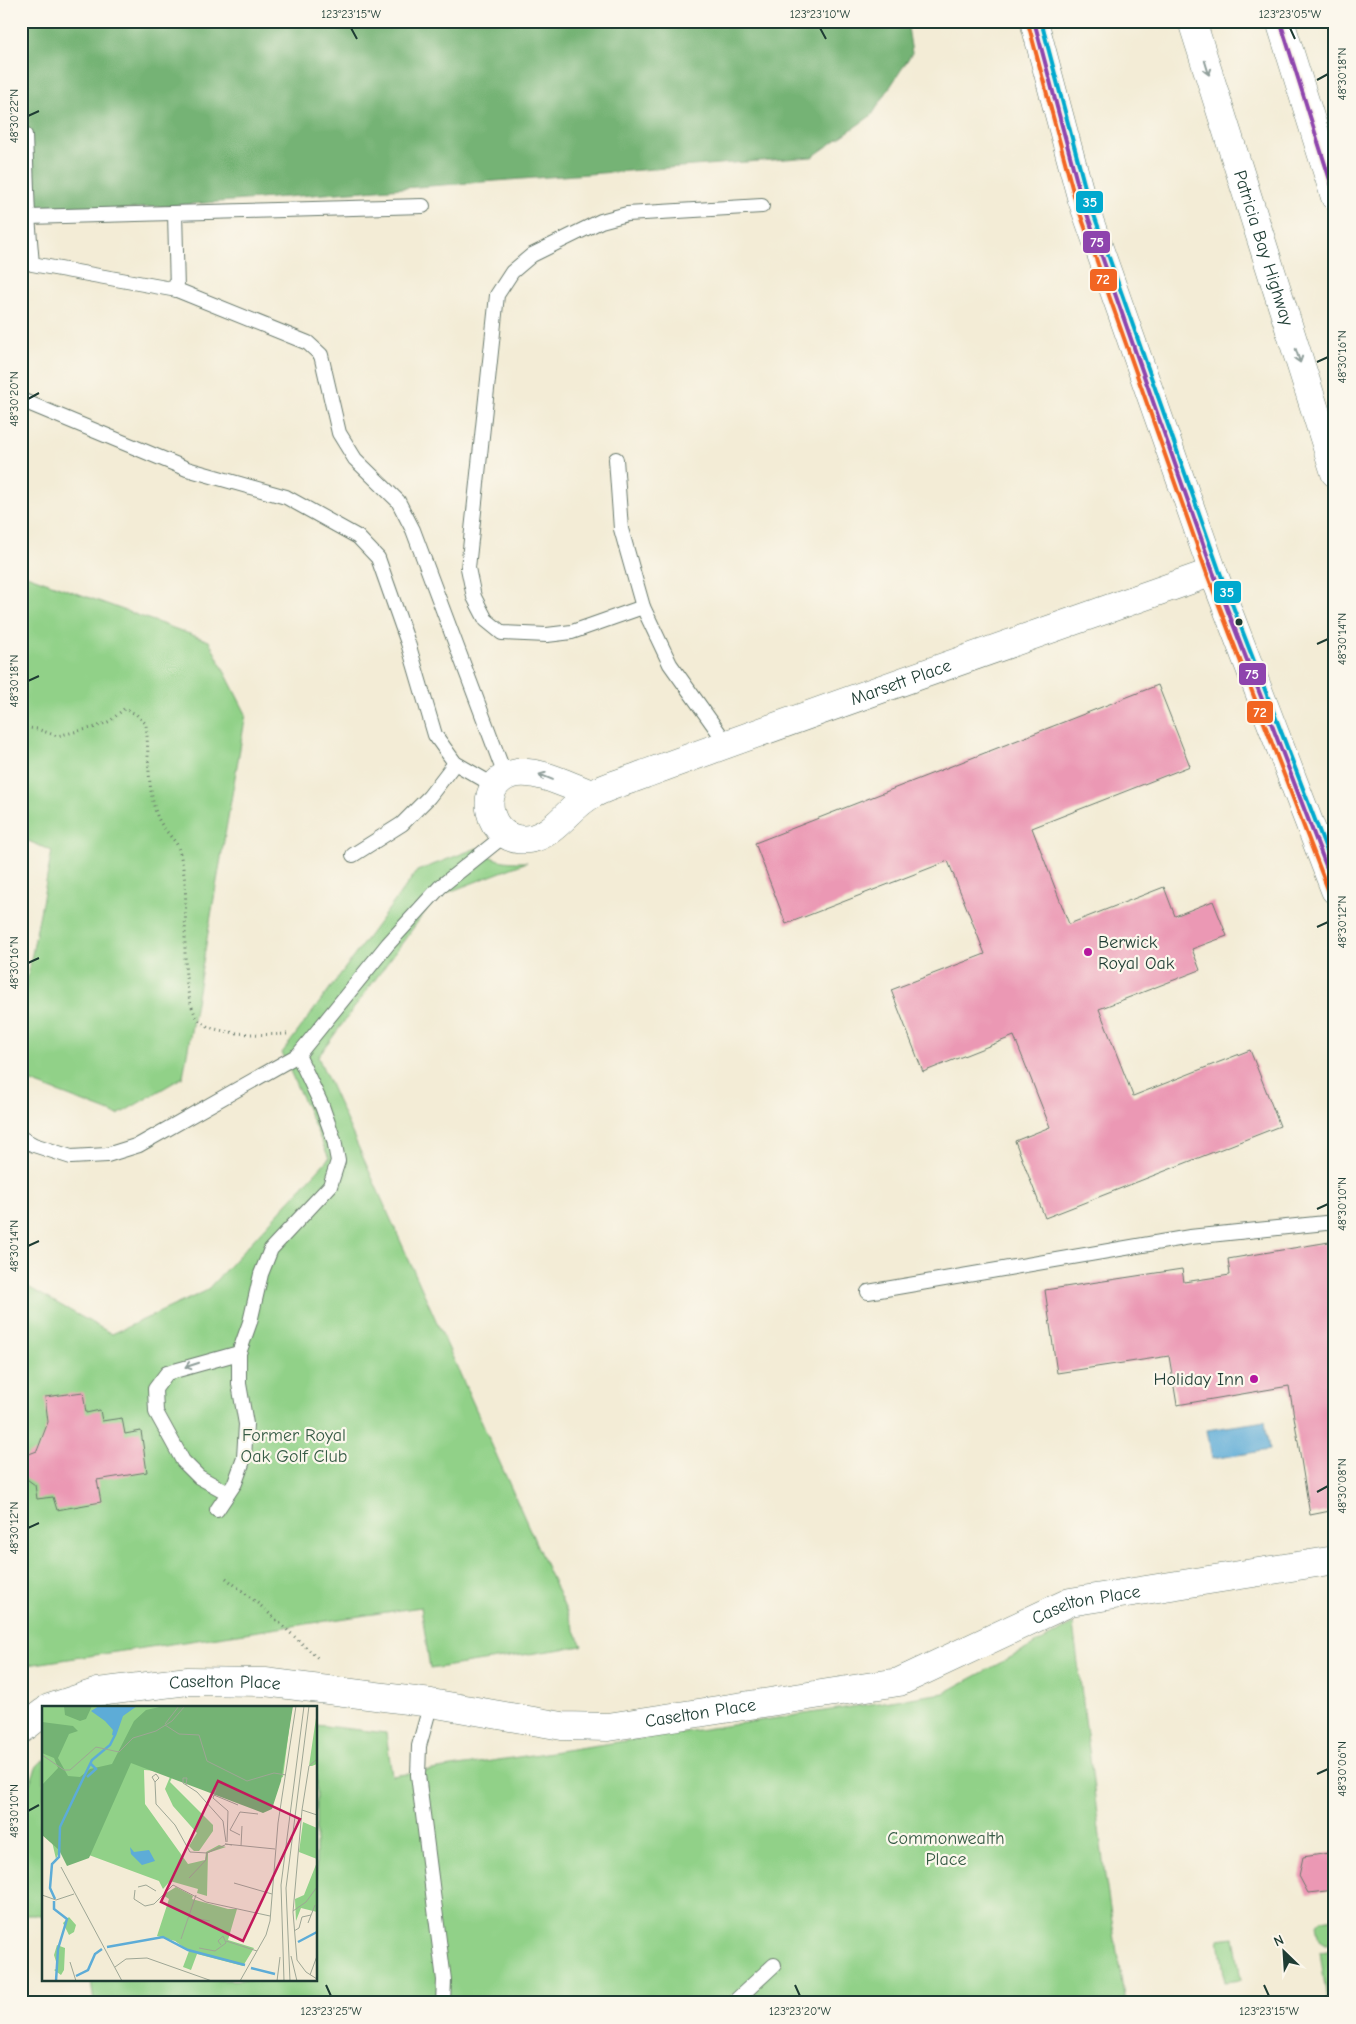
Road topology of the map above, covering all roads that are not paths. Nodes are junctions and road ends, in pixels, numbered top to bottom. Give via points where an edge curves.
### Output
1 (1034, 21) edge
2 (1192, 21) edge
3 (1280, 21) edge
4 (25, 135) dead end
5 (1335, 197) edge
6 (423, 206) dead end
7 (762, 206) dead end
8 (175, 213) junction
9 (28, 217) junction
10 (177, 290) junction
11 (21, 400) edge
12 (616, 459) dead end
13 (1335, 473) edge
14 (1213, 572) junction
15 (643, 607) junction
16 (727, 744) junction
17 (455, 763) junction
18 (500, 782) junction
19 (592, 794) junction
20 (506, 834) junction
21 (353, 856) dead end
22 (1335, 890) edge
23 (298, 1055) junction
24 (21, 1138) edge
25 (1335, 1222) edge
26 (868, 1292) dead end
27 (239, 1353) junction
28 (228, 1493) junction
29 (217, 1510) dead end
30 (1335, 1560) edge
31 (431, 1703) junction
32 (55, 1706) edge
33 (42, 1714) edge
34 (21, 1730) edge
35 (774, 1965) dead end
36 (443, 2003) edge
37 (732, 2003) edge

1 - 14 main road via 1081,198
2 -> 13 main road, Patricia Bay Highway
3 - 5 main road
4 - 9 lane
6 - 8 lane
7 - 15 lane via 627,214 601,221 532,255 512,272 497,295 468,568 474,597 486,620 502,633 546,635 572,632
8 - 9 lane
8 - 10 lane
9 - 10 lane via 32,264
10 - 18 lane via 308,343 321,355 340,433 355,459 398,501 413,530
11 - 17 lane via 187,469 286,498 358,537 378,558 408,643 435,735
12 - 15 lane via 621,529
14 - 16 main road, Marsett Place
14 - 22 main road
15 - 16 lane via 670,664
16 - 19 main road, Marsett Place
17 - 18 lane
17 - 21 lane via 429,797 402,824
19 -> 18 main road via 533,772 514,774
18 - 20 main road via 489,800 490,816
19 - 20 main road, Marsett Place via 547,832 530,839 514,839
20 - 23 lane via 440,887 388,944
23 - 24 lane via 139,1145 107,1155 71,1157
23 - 27 lane via 322,1106 338,1161 330,1186 271,1250
25 - 26 lane via 1190,1237
27 - 28 lane via 239,1384 246,1424 244,1458
27 -> 28 lane via 167,1373 155,1389 156,1412 183,1462 199,1477
28 - 29 lane
30 - 31 main road, Caselton Place via 1070,1602 899,1682 608,1727 562,1726
31 - 32 main road, Caselton Place via 265,1682 188,1681 98,1692
31 - 36 lane via 419,1746 418,1775 444,1980
33 - 34 main road
35 - 37 lane

